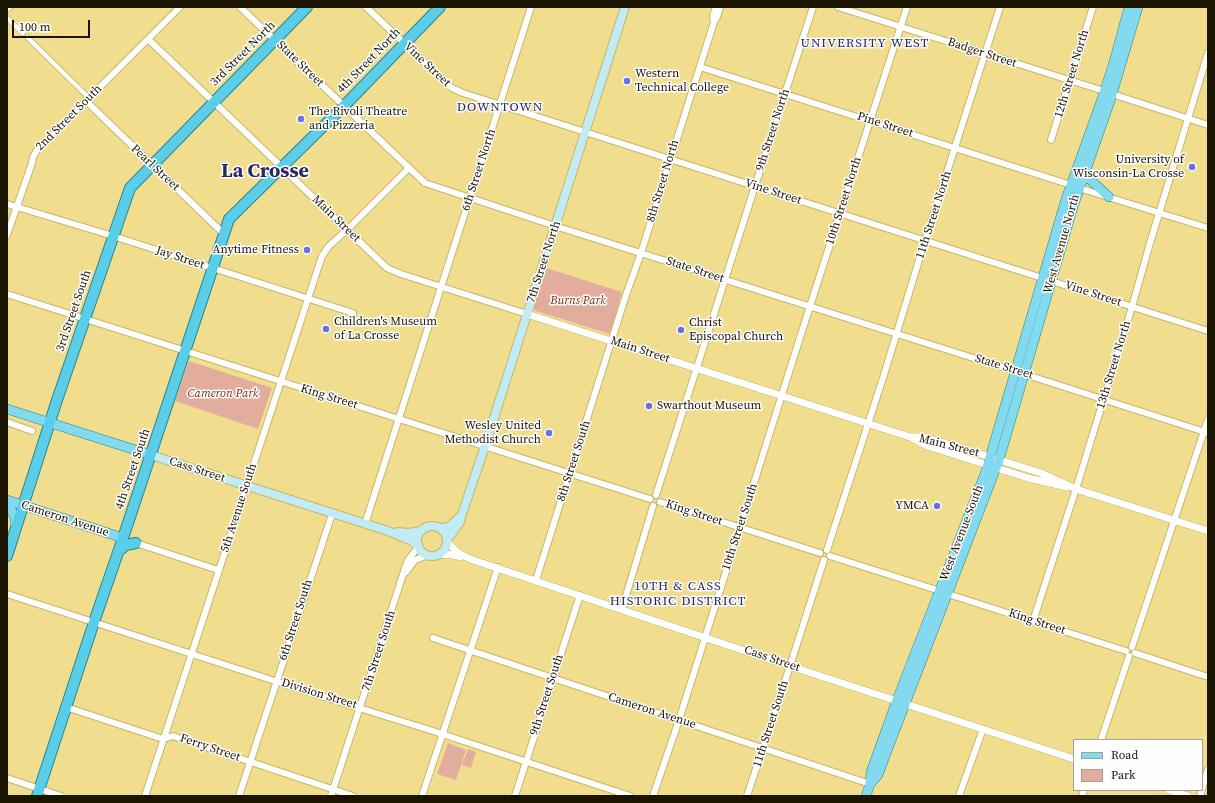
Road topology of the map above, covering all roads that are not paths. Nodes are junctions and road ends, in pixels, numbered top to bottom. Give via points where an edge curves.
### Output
1 (180, 7) edge
2 (240, 7) edge
3 (308, 7) edge
4 (366, 7) edge
5 (440, 7) edge
6 (531, 7) edge
7 (625, 7) edge
8 (716, 7) edge
9 (720, 7) edge
10 (813, 7) edge
11 (838, 7) edge
12 (907, 7) edge
13 (1000, 7) edge
14 (1093, 7) edge
15 (1129, 7) edge
16 (1138, 7) edge
17 (7, 18) edge
18 (714, 22) junction
19 (901, 27) junction
20 (23, 33) dead end
21 (27, 37) dead end
22 (148, 39) junction
23 (275, 40) junction
24 (404, 43) junction
25 (1208, 53) edge
26 (984, 54) junction
27 (700, 67) junction
28 (1071, 81) junction
29 (1108, 92) junction
30 (785, 94) junction
31 (88, 100) junction
32 (214, 102) junction
33 (500, 105) junction
34 (344, 106) junction
35 (1188, 118) junction
36 (870, 120) junction
37 (1208, 125) edge
38 (586, 132) junction
39 (1051, 140) dead end
40 (956, 148) junction
41 (670, 159) junction
42 (152, 165) junction
43 (282, 167) junction
44 (409, 168) junction
45 (1084, 174) junction
46 (754, 186) junction
47 (1075, 186) junction
48 (1110, 197) junction
49 (469, 198) junction
50 (7, 204) edge
51 (16, 207) junction
52 (1159, 212) junction
53 (840, 213) junction
54 (555, 226) junction
55 (1208, 228) edge
56 (347, 230) junction
57 (224, 234) junction
58 (7, 235) edge
59 (113, 236) junction
60 (926, 240) junction
61 (641, 253) junction
62 (212, 268) junction
63 (725, 279) junction
64 (1047, 279) junction
65 (442, 287) junction
66 (7, 294) edge
67 (308, 299) junction
68 (810, 306) junction
69 (1132, 307) junction
70 (353, 313) dead end
71 (527, 314) junction
72 (85, 320) junction
73 (1208, 331) edge
74 (897, 334) junction
75 (612, 341) junction
76 (185, 351) junction
77 (697, 368) junction
78 (1020, 372) junction
79 (280, 382) junction
80 (782, 396) junction
81 (1103, 399) junction
82 (7, 409) edge
83 (400, 419) junction
84 (1208, 419) edge
85 (7, 422) edge
86 (50, 422) junction
87 (868, 423) junction
88 (32, 431) dead end
89 (1206, 432) edge
90 (485, 446) junction
91 (151, 455) junction
92 (993, 462) junction
93 (570, 474) junction
94 (247, 486) junction
95 (1076, 489) junction
96 (656, 495) junction
97 (650, 499) junction
98 (7, 500) edge
99 (660, 502) junction
100 (7, 505) edge
101 (24, 505) junction
102 (654, 506) junction
103 (332, 514) junction
104 (461, 517) junction
105 (1174, 520) junction
106 (365, 524) junction
107 (16, 528) junction
108 (440, 528) junction
109 (740, 528) junction
110 (388, 531) junction
111 (421, 531) junction
112 (1208, 531) edge
113 (123, 538) junction
114 (447, 541) junction
115 (136, 543) joint
116 (418, 546) junction
117 (827, 550) junction
118 (119, 551) junction
119 (820, 553) junction
120 (440, 554) junction
121 (428, 555) junction
122 (7, 556) edge
123 (830, 556) junction
124 (470, 559) junction
125 (824, 560) junction
126 (498, 567) junction
127 (218, 570) junction
128 (404, 574) junction
129 (536, 580) junction
130 (944, 592) junction
131 (7, 594) edge
132 (580, 595) junction
133 (622, 609) junction
134 (1033, 621) junction
135 (94, 622) junction
136 (705, 637) junction
137 (433, 638) dead end
138 (470, 651) junction
139 (1131, 652) junction
140 (191, 654) junction
141 (790, 666) junction
142 (1208, 677) edge
143 (553, 678) junction
144 (276, 681) junction
145 (897, 700) junction
146 (906, 703) junction
147 (66, 707) junction
148 (360, 707) junction
149 (679, 720) junction
150 (983, 729) junction
151 (443, 734) junction
152 (163, 739) junction
153 (1101, 739) edge
154 (763, 748) junction
155 (1073, 759) edge
156 (250, 762) junction
157 (526, 762) junction
158 (1208, 769) edge
159 (7, 778) edge
160 (870, 784) junction
161 (1203, 786) edge
162 (333, 789) junction
163 (1172, 791) edge
164 (38, 792) edge
165 (61, 796) edge
166 (145, 796) edge
167 (239, 796) edge
168 (331, 796) edge
169 (353, 796) edge
170 (422, 796) edge
171 (515, 796) edge
172 (630, 796) edge
173 (653, 796) edge
174 (747, 796) edge
175 (866, 796) edge
176 (959, 796) edge
177 (1188, 796) edge

1 - 22 street, 2nd Street South
2 - 23 street, State Street
3 - 23 highway, 3rd Street North
4 - 24 street, Vine Street
5 - 24 highway, 4th Street North
6 - 33 street, 6th Street North
7 - 38 main road, 7th Street North
8 - 18 street, 8th Street North
9 - 18 street, 8th Street North
10 - 30 street, 9th Street North
11 - 19 street, Badger Street
12 - 19 street, 10th Street North
13 - 26 street, 11th Street North
14 - 28 street, 12th Street North
15 - 29 main road, West Avenue North
16 - 29 main road, West Avenue North
17 - 20 street
18 - 27 street, 8th Street North
19 - 26 street, Badger Street
19 - 36 street, 10th Street North
21 - 31 street
22 - 31 street, 2nd Street South
22 - 32 street, Main Street
23 - 32 highway, 3rd Street North
23 - 34 street, State Street
24 - 33 street, Vine Street via 452,88
24 - 34 highway, 4th Street North
25 - 35 street
26 - 28 street, Badger Street
26 - 40 street, 11th Street North
27 - 30 street, Pine Street
27 - 41 street, 8th Street North
28 - 29 street, Badger Street
28 - 39 street, 12th Street North
29 - 35 street, Badger Street
29 - 45 main road, West Avenue North
29 - 47 main road, West Avenue North
30 - 36 street, Pine Street
30 - 46 street, 9th Street North
31 - 42 street, Pearl Street
31 - 51 street, 2nd Street South via 34,153
32 - 42 highway, 3rd Street South
32 - 43 street, Main Street
33 - 38 street, Vine Street
33 - 49 street, 6th Street North
34 - 43 highway, 4th Street North
34 - 44 street, State Street
35 - 37 street, Badger Street
35 - 52 street, 13th Street North
36 - 40 street, Pine Street
36 - 53 street, 10th Street North
38 - 41 street, Vine Street
38 - 54 main road, 7th Street North
40 - 47 street, Pine Street
40 - 60 street, 11th Street North
41 - 46 street, Vine Street
41 - 61 street, 8th Street North
42 - 57 street, Pearl Street
42 - 59 highway, 3rd Street South via 130,188
43 - 56 street, Main Street
43 - 57 highway, 4th Street South via 229,219
44 - 49 street, State Street via 424,183
44 - 56 street, 5th Avenue South
45 - 47 main road, West Avenue North
45 - 48 main road
46 - 53 street, Vine Street
46 - 63 street, 9th Street North
47 - 48 street, Pine Street
47 - 64 main road, West Avenue North
48 - 52 street, Pine Street
49 - 54 street, State Street
49 - 65 street, 6th Street North
50 - 51 street, Jay Street
51 - 58 street, 2nd Street South
51 - 59 street, Jay Street
52 - 55 street, Pine Street
52 - 69 street, 13th Street North
53 - 60 street, Vine Street
53 - 68 street, 10th Street North
54 - 61 street, State Street
54 - 71 main road, 7th Street North
56 - 65 street, Main Street via 390,270
56 - 67 street, 5th Avenue South via 324,252
57 - 62 highway, 4th Street South
59 - 62 street, Jay Street
59 - 72 highway, 3rd Street South
60 - 64 street, Vine Street
60 - 74 street, 11th Street North
61 - 63 street, State Street
61 - 75 street, 8th Street North
62 - 67 street, Jay Street
62 - 76 highway, 4th Street South
63 - 68 street, State Street
63 - 77 street, 9th Street North
64 - 69 street, Vine Street
64 - 78 main road, West Avenue North
65 - 71 street, Main Street
65 - 83 street
66 - 72 street, King Street
67 - 70 street, Jay Street
67 - 79 street, 5th Avenue South
68 - 74 street, State Street
68 - 80 street, 10th Street North
69 - 73 street, Vine Street
69 - 81 street, 13th Street North
71 - 75 street, Main Street
71 - 90 main road, 7th Street North
72 - 76 street, King Street
72 - 86 highway, 3rd Street South
74 - 78 street, State Street
74 - 87 street, 11th Street North
75 - 77 street, Main Street
75 - 93 street, 8th Street South
76 - 79 street, King Street
76 - 91 highway, 4th Street South
77 - 80 street, Main Street
77 - 96 street
78 - 81 street, State Street
78 - 92 main road, West Avenue North
79 - 83 street, King Street
79 - 94 street, 5th Avenue South
80 - 87 street, Main Street
80 - 109 street, 10th Street South
81 - 89 street, State Street
81 - 95 street, 13th Street North
82 - 86 main road, Cass Street
83 - 90 street, King Street
83 - 106 street
84 - 89 street
85 - 88 street
86 - 91 main road, Cass Street
86 - 101 highway, 3rd Street South
87 - 92 street, Main Street via 928,446
87 - 117 street
89 - 105 street
90 - 93 street, King Street
90 - 104 main road, 7th Street North
91 - 94 main road, Cass Street
91 - 113 highway, 4th Street South
92 - 95 street, Main Street via 1049,484
92 - 130 main road, West Avenue South
93 - 97 street, King Street
93 - 129 street, 8th Street South
94 - 103 main road, Cass Street
94 - 127 street, 5th Avenue South
95 - 105 street
95 - 134 street, 13th Street North
96 - 97 street
96 - 99 street
97 - 102 street
98 - 101 main road, Cameron Avenue
99 - 102 street
99 - 109 street, King Street
100 - 107 main road via 15,517
101 - 107 highway, 3rd Street South
101 - 113 main road, Cameron Avenue
102 - 133 street
103 - 106 main road, Cass Street
103 - 144 street, 6th Street South
104 - 108 main road via 449,527
104 - 114 main road, 7th Street North via 459,526
105 - 112 street
105 - 139 street
106 - 110 main road, Cass Street
107 - 122 highway, 3rd Street South
108 - 111 main road via 431,526
108 - 114 main road via 446,534
109 - 119 street, King Street
109 - 136 street, 10th Street South
110 - 111 main road, Cass Street
110 - 116 main road, Cass Street
111 - 116 main road
113 - 118 highway, 4th Street South
114 - 120 main road via 445,549
114 - 124 street, Cass Street via 457,552
115 - 118 highway via 126,545
115 - 127 street
116 - 121 main road
116 - 128 street, 7th Street South via 408,560
117 - 119 street
117 - 123 street
118 - 135 highway, 4th Street South
119 - 125 street
120 - 121 main road
120 - 124 street, Cass Street
121 - 128 street, 7th Street South via 415,560
123 - 125 street
123 - 130 street, King Street
124 - 126 street, Cass Street
125 - 141 street, 11th Street South
126 - 129 street, Cass Street
126 - 138 street
127 - 140 street, 5th Avenue South
128 - 148 street, 7th Street South
129 - 132 street, Cass Street
130 - 134 street, King Street
130 - 145 main road, West Avenue South
130 - 146 main road, West Avenue South
131 - 135 street, Division Street
132 - 133 street, Cass Street
132 - 143 street, 9th Street South
133 - 136 street, Cass Street
134 - 139 street, King Street
135 - 140 street, Division Street
135 - 147 highway, 4th Street South
136 - 141 street, Cass Street
136 - 149 street, 10th Street South
137 - 138 street, Cameron Avenue
138 - 143 street, Cameron Avenue
138 - 151 street
139 - 142 street, King Street
139 - 153 street
140 - 144 street, Division Street
140 - 152 street, 5th Avenue South
141 - 145 street, Cass Street
141 - 154 street, 11th Street South
143 - 149 street, Cameron Avenue
143 - 157 street, 9th Street South
144 - 148 street, Division Street
144 - 156 street, 6th Street South
145 - 146 street, Cass Street
145 - 160 main road, West Avenue South via 871,772
146 - 150 street, Cass Street
146 - 160 main road, West Avenue South via 878,776
147 - 152 street, Ferry Street
147 - 164 highway, 4th Street South
148 - 151 street, Division Street
148 - 162 street, 7th Street South
149 - 154 street, Cameron Avenue
149 - 173 street, 10th Street South
150 - 155 street, Cass Street
150 - 176 street
151 - 157 street, Division Street
151 - 170 street
152 - 156 street, Ferry Street via 173,736
152 - 166 street, 5th Avenue South
154 - 160 street, Cameron Avenue
154 - 174 street, 11th Street South
156 - 162 street, Ferry Street
156 - 167 street, 6th Street South
157 - 171 street, 9th Street South
157 - 172 street, Division Street
158 - 161 street
159 - 164 street
160 - 175 main road, West Avenue South
162 - 168 street, 7th Street South
162 - 169 street, Ferry Street
163 - 177 street
164 - 165 street

